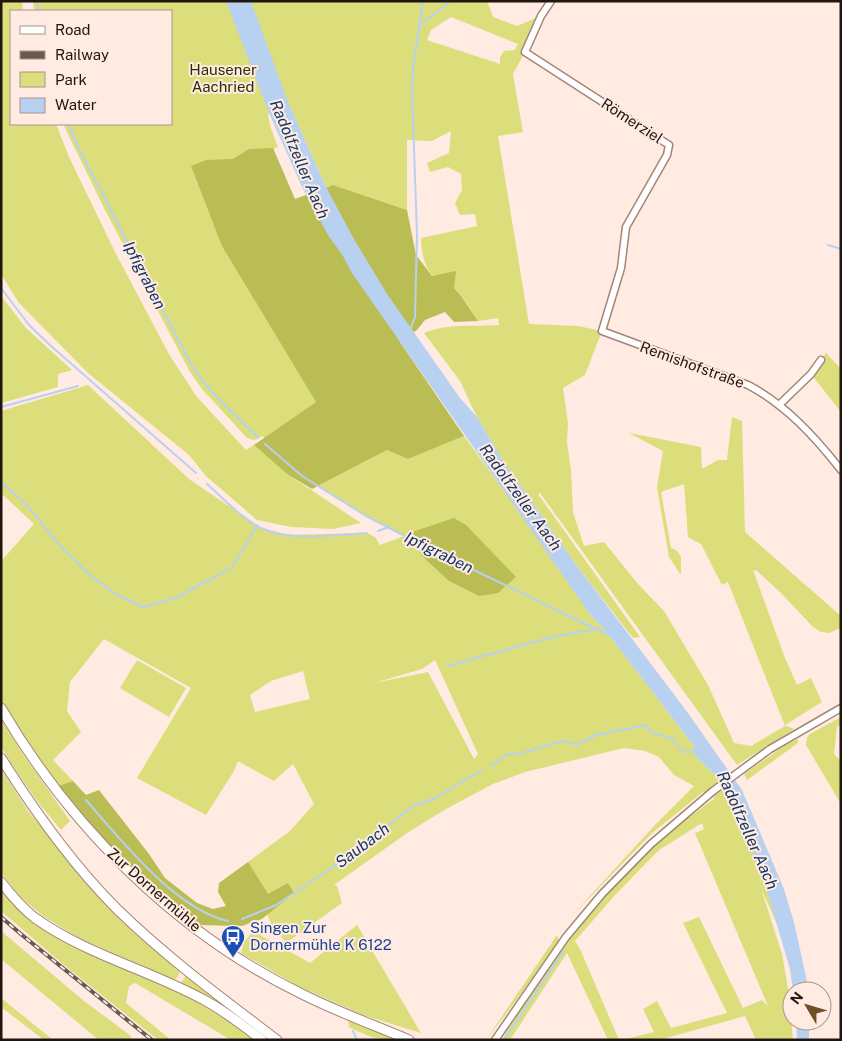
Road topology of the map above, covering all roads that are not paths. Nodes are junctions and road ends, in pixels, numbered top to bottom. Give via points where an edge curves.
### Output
1 (551, 1) edge
2 (602, 331) joint
3 (822, 360) dead end
4 (779, 405) junction
5 (841, 470) edge
6 (1, 708) edge
7 (841, 708) edge
8 (1, 758) edge
9 (1, 882) edge
10 (262, 1040) edge
11 (277, 1040) edge
12 (409, 1040) edge
13 (495, 1040) edge

1 - 2 street, Römerziel via 525,52 669,145 667,155 626,226 621,268
2 - 4 street, Remishofstraße via 748,385
3 - 4 street
4 - 5 street, Remishofstraße via 805,428
6 - 12 main road, Zur Dornermühle via 37,766 74,814 116,859 166,904 226,949 278,982
7 - 13 street via 770,749 713,791 651,844 566,937
8 - 11 main road via 54,836 118,909 198,980
9 - 10 main road via 34,917 77,944 206,1001

